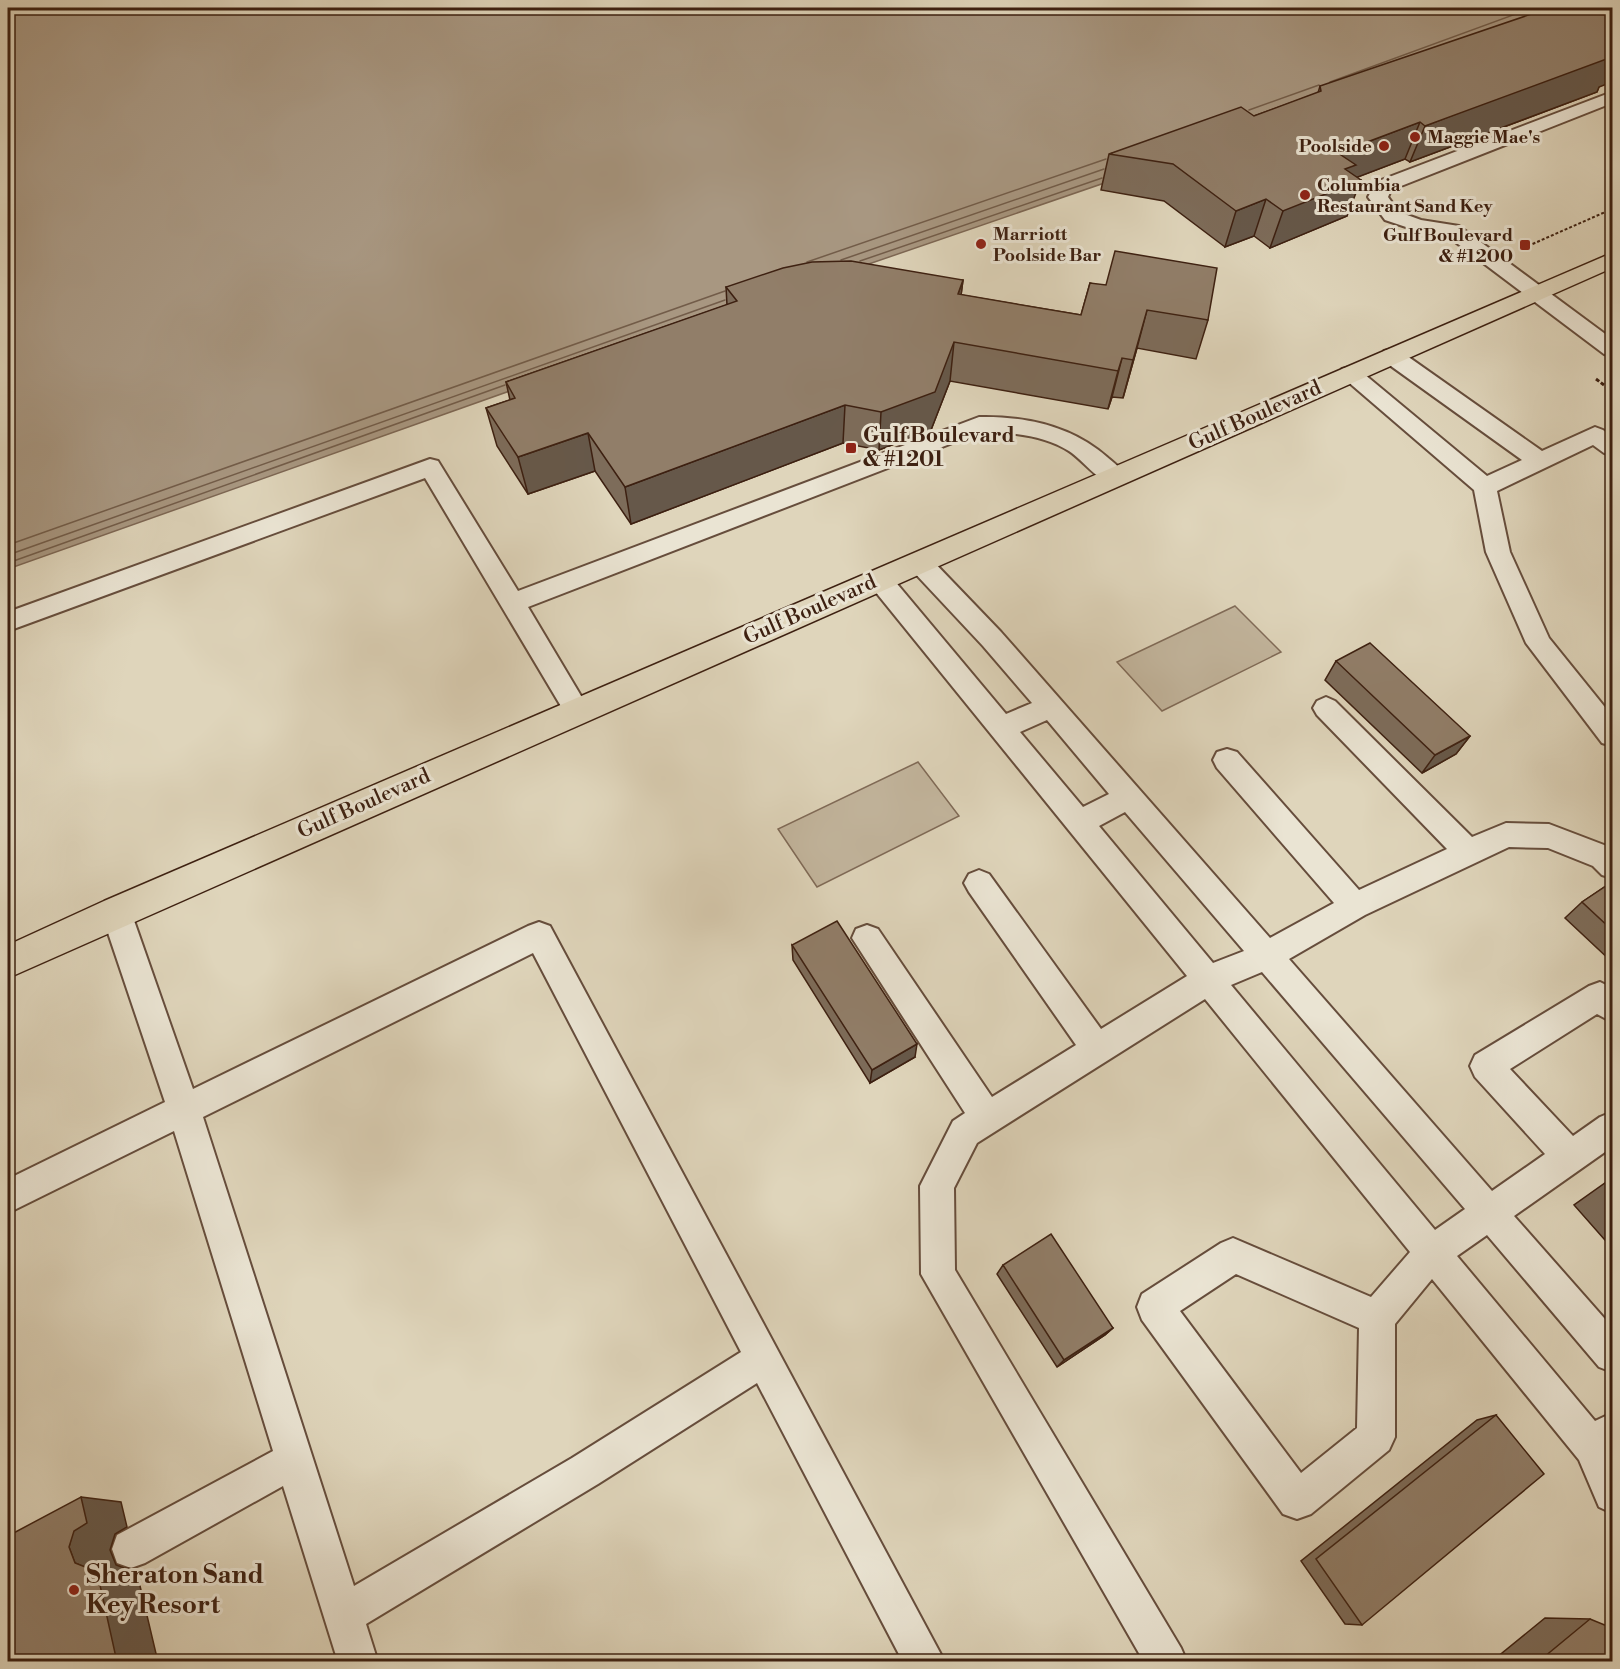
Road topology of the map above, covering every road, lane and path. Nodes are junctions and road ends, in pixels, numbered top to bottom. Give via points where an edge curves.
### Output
1 (1612, 97) edge
2 (1612, 209) edge
3 (1527, 246) dead end
4 (1612, 260) edge
5 (1538, 292) junction
6 (1612, 350) edge
7 (1392, 356) junction
8 (1350, 374) junction
9 (936, 417) edge
10 (979, 425) junction
11 (862, 446) edge
12 (1612, 448) edge
13 (1540, 461) junction
14 (854, 472) junction
15 (1115, 477) junction
16 (1485, 487) junction
17 (919, 562) junction
18 (879, 579) junction
19 (513, 603) junction
20 (8, 622) edge
21 (1051, 707) junction
22 (1326, 708) dead end
23 (578, 711) junction
24 (1001, 728) junction
25 (1612, 735) edge
26 (1227, 760) dead end
27 (1129, 796) junction
28 (1078, 822) junction
29 (1468, 852) junction
30 (1612, 866) edge
31 (979, 883) dead end
32 (1355, 906) junction
33 (116, 912) junction
34 (867, 938) dead end
35 (1268, 956) junction
36 (8, 962) edge
37 (1208, 980) junction
38 (1612, 1008) edge
39 (1097, 1049) junction
40 (184, 1110) junction
41 (987, 1118) junction
42 (1612, 1128) edge
43 (1571, 1158) junction
44 (8, 1197) edge
45 (1490, 1214) junction
46 (1431, 1253) junction
47 (1377, 1318) junction
48 (1612, 1354) edge
49 (764, 1358) junction
50 (1602, 1439) edge
51 (293, 1460) junction
52 (1612, 1494) edge
53 (131, 1549) dead end
54 (343, 1615) junction
55 (358, 1662) edge
56 (925, 1662) edge
57 (1167, 1662) edge

1 - 5 lane via 1383,186 1378,197 1392,216 1452,230
2 - 3 path
4 - 5 main road, Gulf Boulevard
5 - 6 lane
5 - 7 main road, Gulf Boulevard
7 - 8 main road, Gulf Boulevard
7 - 13 lane
8 - 15 main road, Gulf Boulevard
8 - 16 lane
9 - 10 lane
10 - 14 lane
10 - 15 lane via 1019,428 1067,440
11 - 14 lane
12 - 13 lane via 1595,435
13 - 16 lane
14 - 19 lane
15 - 17 main road, Gulf Boulevard
16 - 25 lane via 1498,552 1539,643
17 - 18 main road, Gulf Boulevard
17 - 21 lane
18 - 23 main road, Gulf Boulevard
18 - 24 lane
19 - 20 lane via 430,467
19 - 23 lane
21 - 24 lane
21 - 27 lane
22 - 29 lane
23 - 33 main road, Gulf Boulevard
24 - 28 lane
26 - 32 lane
27 - 28 lane
27 - 35 lane
28 - 37 lane
29 - 30 lane via 1506,835 1549,836 1603,857
29 - 32 lane
31 - 39 lane
32 - 35 lane
33 - 36 main road, Gulf Boulevard
33 - 40 lane
34 - 41 lane
35 - 37 lane
35 - 45 lane
37 - 39 lane
37 - 46 lane
38 - 43 lane via 1600,996 1486,1066
39 - 41 lane
40 - 44 lane
40 - 49 lane via 538,935
40 - 51 lane
41 - 57 lane via 965,1132 937,1186 938,1274
42 - 43 lane
43 - 45 lane
45 - 46 lane
45 - 48 lane
46 - 47 lane
46 - 50 lane
47 - 47 lane via 1376,1437 1297,1500 1155,1307 1233,1256
49 - 54 lane via 585,1471
49 - 56 lane
50 - 52 lane
51 - 53 lane
51 - 54 lane
54 - 55 lane

